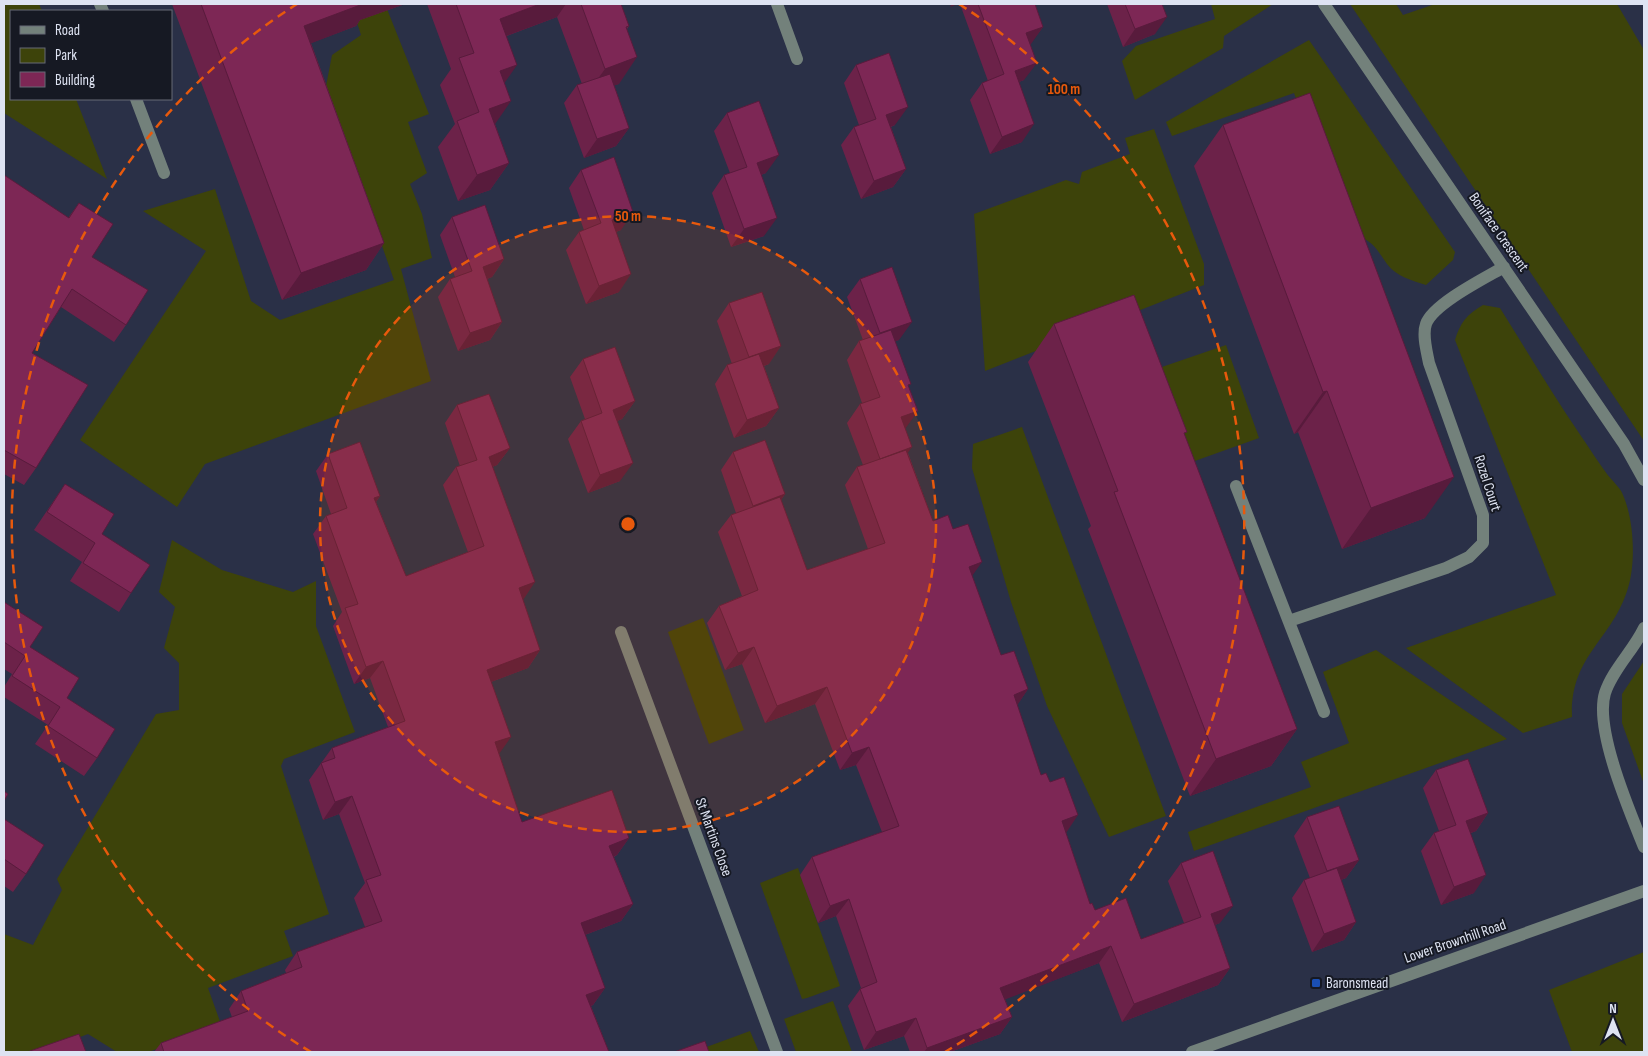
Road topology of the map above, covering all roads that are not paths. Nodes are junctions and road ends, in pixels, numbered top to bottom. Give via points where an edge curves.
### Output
1 (777, 4) edge
2 (1324, 4) edge
3 (797, 59) dead end
4 (136, 100) edge
5 (164, 173) dead end
6 (1504, 267) junction
7 (1644, 480) edge
8 (1236, 486) dead end
9 (1289, 621) junction
10 (1644, 628) edge
11 (621, 632) dead end
12 (1324, 712) dead end
13 (1644, 847) edge
14 (1644, 890) edge
15 (777, 1052) edge
16 (1192, 1052) edge

1 - 3 street
2 - 6 street, Boniface Crescent
4 - 5 street
6 - 7 street, Boniface Crescent via 1624,444
6 - 9 street, Rozel Court via 1450,300 1426,324 1428,363 1483,515 1483,543 1469,557 1446,568
8 - 9 street
9 - 12 street
10 - 13 street via 1613,675 1605,695 1603,720 1624,796
11 - 15 street, St Martins Close
14 - 16 street, Lower Brownhill Road

